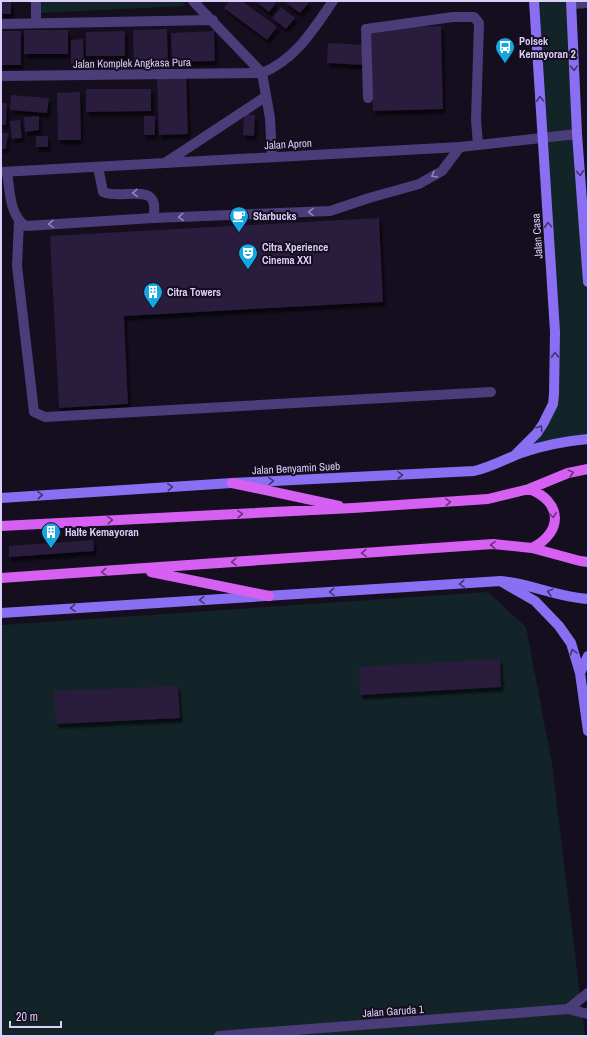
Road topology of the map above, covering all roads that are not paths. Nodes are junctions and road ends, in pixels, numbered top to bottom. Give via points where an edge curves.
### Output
1 (36, 1) edge
2 (193, 1) edge
3 (333, 1) edge
4 (534, 1) edge
5 (572, 2) edge
6 (588, 3) edge
7 (213, 20) junction
8 (36, 22) junction
9 (1, 24) edge
10 (262, 73) junction
11 (1, 76) edge
12 (265, 97) junction
13 (368, 98) dead end
14 (577, 134) junction
15 (542, 138) junction
16 (478, 144) junction
17 (460, 146) junction
18 (272, 157) junction
19 (164, 163) junction
20 (98, 167) junction
21 (4, 172) edge
22 (153, 218) junction
23 (19, 222) junction
24 (588, 282) edge
25 (491, 392) dead end
26 (588, 439) edge
27 (515, 456) junction
28 (588, 469) edge
29 (232, 483) junction
30 (529, 489) junction
31 (1, 498) edge
32 (353, 508) junction
33 (1, 526) edge
34 (532, 548) junction
35 (588, 562) edge
36 (140, 569) junction
37 (1, 578) edge
38 (501, 581) junction
39 (269, 596) junction
40 (588, 598) edge
41 (1, 613) edge
42 (588, 656) edge
43 (580, 673) junction
44 (588, 731) edge
45 (588, 993) edge
46 (568, 1009) junction
47 (588, 1014) edge
48 (219, 1036) edge

1 - 8 street
2 - 7 street
3 - 10 street, Jalan Komplek Angkasa Pura via 306,42 276,68
15 -> 4 main road, Jalan Casa
5 - 6 street
5 -> 14 main road
7 - 8 street
7 - 10 street
8 - 9 street
10 - 11 street, Jalan Komplek Angkasa Pura
10 - 12 street
12 - 18 street via 270,118
12 - 19 street
13 - 16 street via 366,29 454,17 474,17 479,23 476,120
14 - 15 street, Jalan Apron
14 -> 24 main road
15 - 16 street, Jalan Apron
27 -> 15 main road, Jalan Casa via 543,424 553,404 554,394 555,332
16 - 17 street, Jalan Apron
17 - 18 street, Jalan Apron
17 -> 22 street via 442,171 419,184 330,211
18 - 19 street, Jalan Apron
19 - 20 street, Jalan Apron
20 - 21 street, Jalan Apron
22 -> 20 street via 153,201 142,193 109,195 103,192
21 - 23 street via 14,213
22 -> 23 street via 26,226
23 - 25 street via 17,266 34,412 45,417
26 - 27 main road, Jalan Benyamin Sueb
29 -> 27 main road, Jalan Benyamin Sueb via 474,471
30 -> 28 main road via 568,473
31 -> 29 main road, Jalan Benyamin Sueb
29 - 32 main road
32 -> 30 main road via 488,499
30 -> 34 main road via 541,494 551,504 555,517 552,530 544,541
33 -> 32 main road
34 - 35 main road
34 -> 36 main road via 493,544
36 -> 37 main road
36 - 39 main road
38 -> 39 main road
40 -> 38 main road via 573,598
43 -> 38 main road via 570,643 559,626 535,601
39 -> 41 main road
42 - 43 main road
43 - 44 main road
45 - 46 street
46 - 47 street, Jalan Garuda 1
46 - 48 street, Jalan Garuda 1

